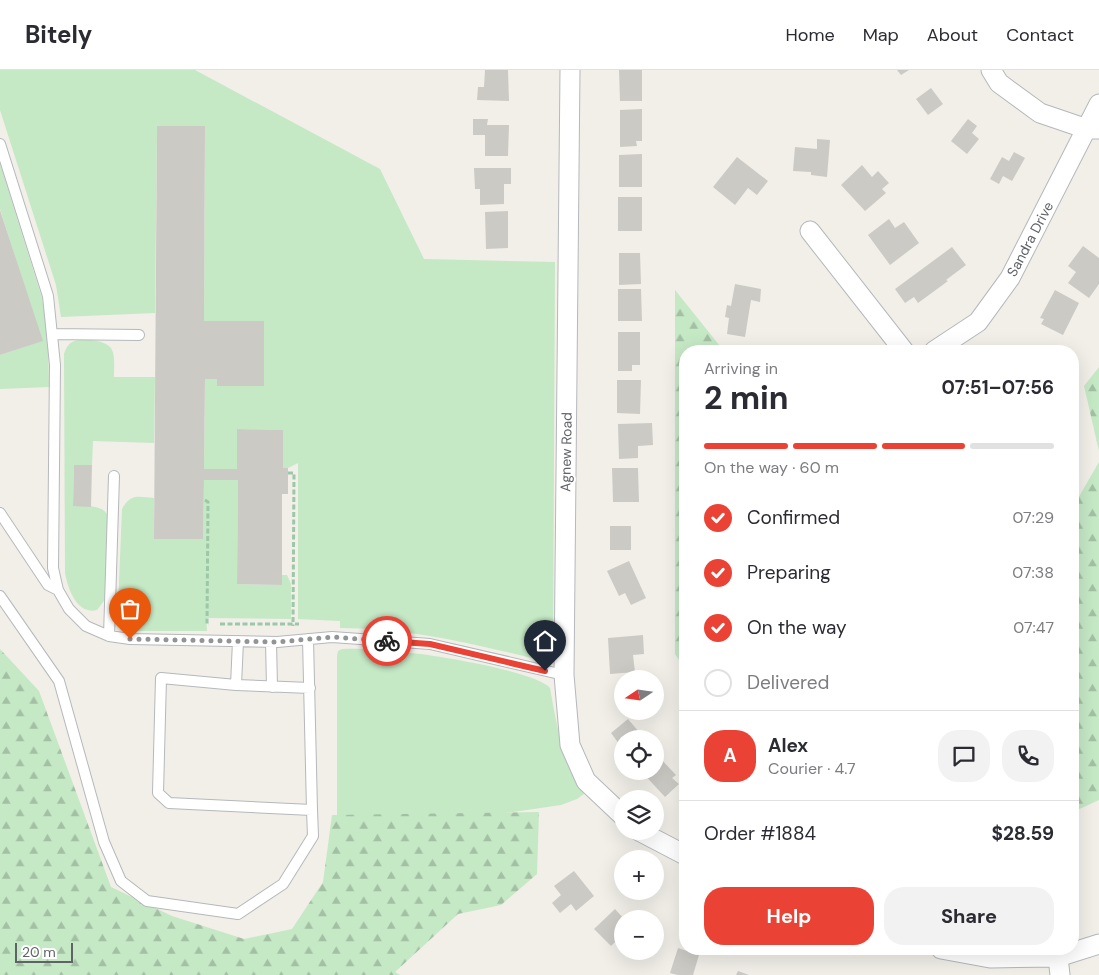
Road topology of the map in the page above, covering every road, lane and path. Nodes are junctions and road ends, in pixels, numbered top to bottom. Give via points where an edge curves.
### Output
1 (570, 70) edge
2 (991, 70) edge
3 (1099, 104) edge
4 (1093, 129) edge
5 (0, 144) edge
6 (810, 231) dead end
7 (52, 334) junction
8 (138, 335) dead end
9 (899, 345) edge
10 (943, 345) edge
11 (288, 473) dead end
12 (114, 476) dead end
13 (205, 500) dead end
14 (0, 513) edge
15 (58, 590) junction
16 (0, 596) edge
17 (294, 624) junction
18 (303, 624) dead end
19 (109, 636) junction
20 (308, 639) junction
21 (291, 641) junction
22 (238, 642) junction
23 (271, 642) junction
24 (564, 675) junction
25 (236, 685) junction
26 (272, 687) junction
27 (310, 688) junction
28 (614, 807) edge
29 (312, 810) junction
30 (657, 840) edge
31 (679, 852) edge
32 (1099, 944) edge
33 (974, 955) edge
34 (1059, 966) edge

1 - 24 street, Agnew Road
2 - 4 street via 999,83 1040,112
3 - 4 street, Sandra Drive
4 - 10 street, Sandra Drive via 1010,278 978,322
5 - 7 lane via 48,296
6 - 9 street
7 - 8 lane
7 - 15 lane via 55,365 53,568
11 - 17 path via 294,473
12 - 19 lane
13 - 17 path via 208,502 207,624
14 - 15 lane via 48,585
15 - 19 lane via 69,609 86,626
16 - 29 lane via 59,681 104,842 121,881 147,901 238,914 283,884 313,836
17 - 18 path
17 - 21 path
19 - 22 lane
20 - 21 lane
20 - 24 lane via 332,637 430,644
20 - 27 lane
21 - 23 lane
22 - 23 lane
22 - 25 lane
23 - 26 lane
24 - 28 street, Agnew Road via 570,745 586,781
25 - 26 lane
25 - 29 lane via 161,678 158,794 169,803
26 - 27 lane
27 - 29 lane
30 - 31 street
32 - 34 street
33 - 34 street

